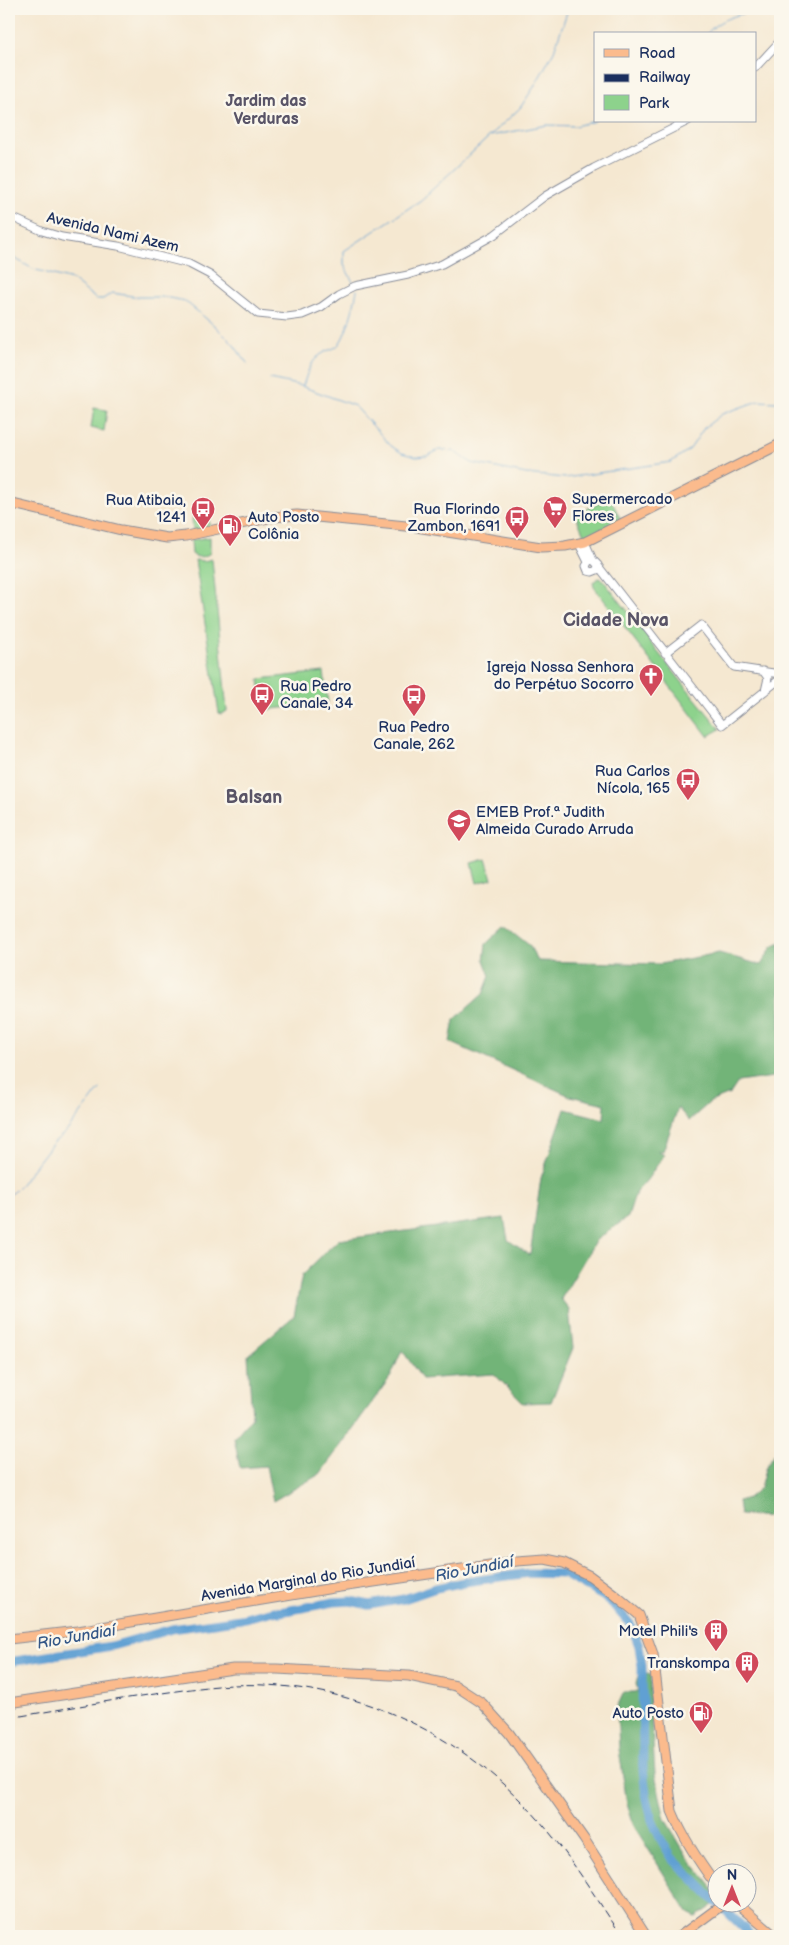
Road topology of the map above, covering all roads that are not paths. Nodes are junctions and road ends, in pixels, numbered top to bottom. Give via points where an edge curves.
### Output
1 (780, 41) edge
2 (756, 67) edge
3 (686, 122) edge
4 (9, 216) edge
5 (780, 444) edge
6 (9, 502) edge
7 (582, 543) junction
8 (591, 561) junction
9 (598, 567) junction
10 (665, 653) junction
11 (763, 671) junction
12 (780, 674) edge
13 (780, 679) edge
14 (765, 691) junction
15 (9, 1639) edge
16 (9, 1704) edge
17 (706, 1871) edge
18 (715, 1912) edge
19 (747, 1912) edge
20 (646, 1936) edge
21 (680, 1936) edge
22 (775, 1936) edge

1 - 2 street
3 - 4 street, Avenida Nami Azem via 545,196 494,236 442,264 413,274 355,286 302,315 258,314 210,275 189,264 118,246 62,237
5 - 7 main road
6 - 7 main road via 153,537 175,538 297,515 407,526 541,547
7 - 8 street
8 - 9 street
8 - 9 street via 587,569 590,572 596,572
9 - 10 street
10 - 11 street via 701,625 734,667
10 - 14 street via 722,725
11 - 12 street
11 - 14 street via 768,678
13 - 14 street
15 - 17 main road, Avenida Marginal do Rio Jundiaí via 78,1631 517,1561 564,1563 590,1576 639,1615 653,1654 672,1811 680,1831
16 - 20 main road via 233,1669 409,1676 456,1686 482,1703 509,1733 584,1839
18 - 21 main road
19 - 22 main road

